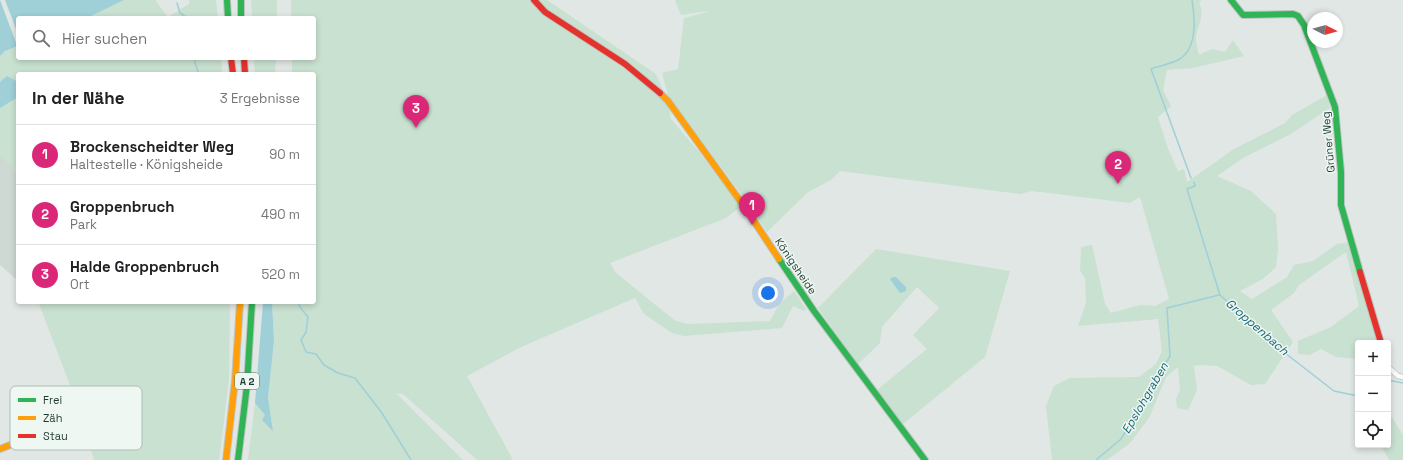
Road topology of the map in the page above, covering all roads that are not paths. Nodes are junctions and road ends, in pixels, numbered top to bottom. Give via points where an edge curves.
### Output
1 (227, 0) edge
2 (240, 0) edge
3 (534, 0) edge
4 (1231, 0) edge
5 (228, 16) edge
6 (241, 16) edge
7 (231, 60) edge
8 (244, 60) edge
9 (232, 72) edge
10 (245, 72) edge
11 (240, 304) edge
12 (252, 304) edge
13 (1380, 340) edge
14 (1391, 370) edge
15 (1403, 377) edge
16 (10, 445) edge
17 (0, 449) edge
18 (226, 460) edge
19 (238, 460) edge
20 (925, 460) edge

1 - 5 main road
2 - 6 main road
3 - 20 main road, Königsheide via 545,12 639,74 668,101 746,209 818,318
4 - 13 main road, Grüner Weg via 1243,16 1293,14 1298,16 1304,25 1335,107 1341,172 1341,205
7 - 9 main road
8 - 10 main road
11 - 18 main road, A 2
12 - 19 main road, A 2 via 247,385
14 - 15 street
16 - 17 main road

